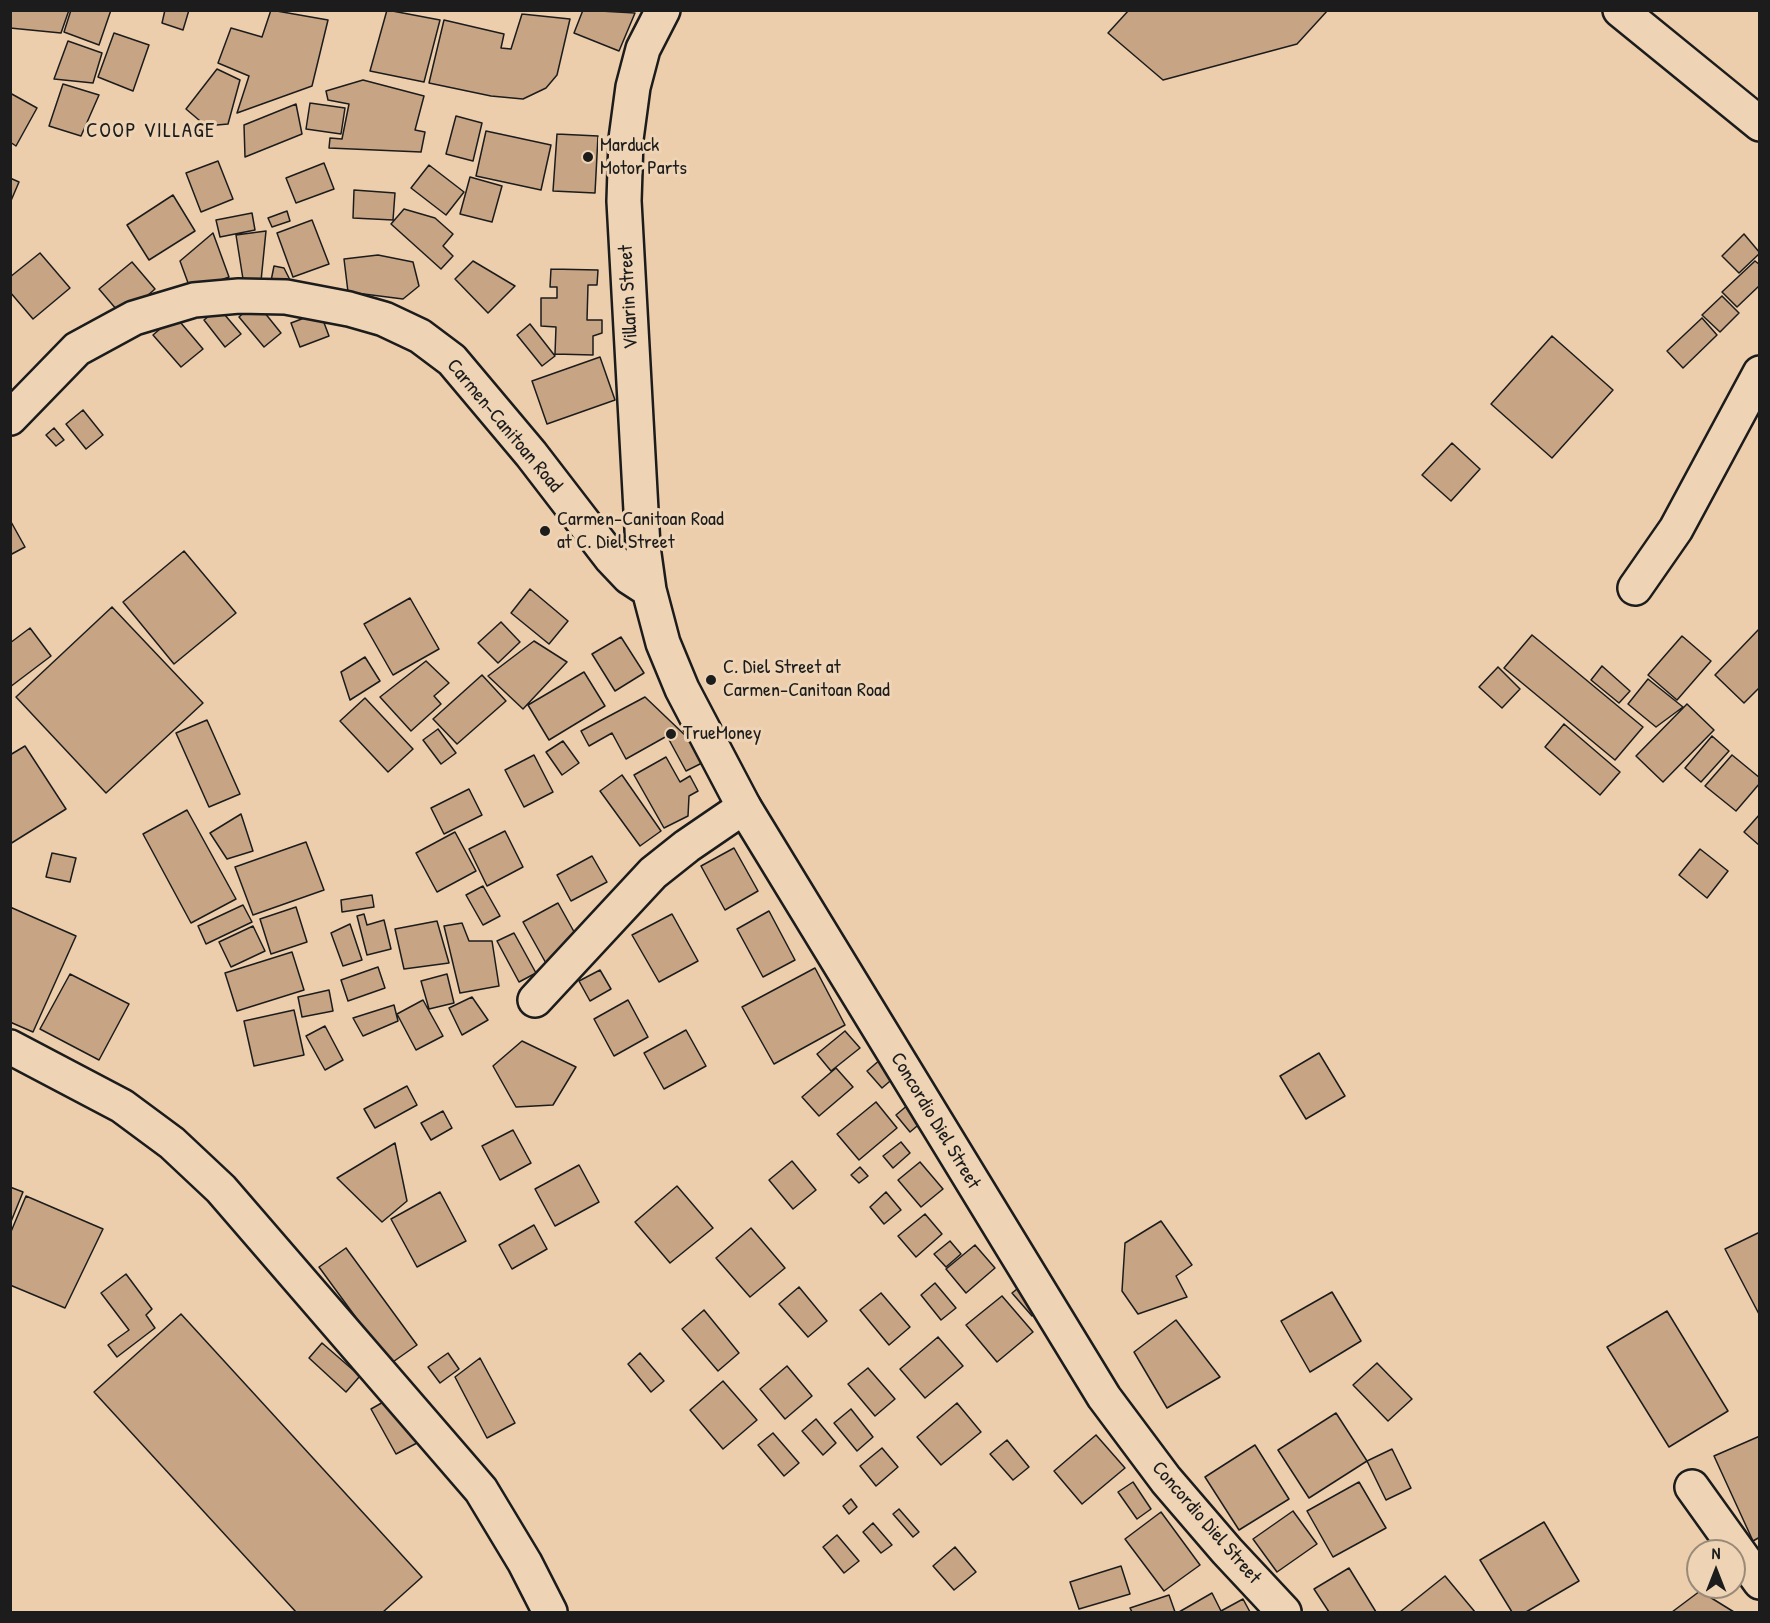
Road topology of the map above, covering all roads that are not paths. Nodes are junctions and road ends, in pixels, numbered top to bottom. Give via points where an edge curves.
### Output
1 (663, 10) edge
2 (1620, 10) edge
3 (1760, 124) edge
4 (1760, 372) edge
5 (10, 418) edge
6 (1635, 588) dead end
7 (649, 590) junction
8 (744, 807) junction
9 (535, 1000) dead end
10 (10, 1047) edge
11 (1692, 1487) dead end
12 (1760, 1582) edge
13 (550, 1612) edge
14 (1284, 1612) edge

1 - 7 main road, Villarin Street via 643,49 633,87 624,201 643,548
2 - 3 main road
4 - 6 main road via 1676,529
5 - 7 main road, Carmen-Canitoan Road via 77,349 134,318 194,300 238,296 286,297 348,309 384,319 420,336 452,360 525,446 611,558
7 - 8 main road, Concordio Diel Street via 663,643 682,689
8 - 9 main road via 653,873
8 - 14 main road, Concordio Diel Street via 1104,1397 1166,1480
10 - 13 main road via 122,1106 172,1143 221,1189 481,1490
11 - 12 main road

